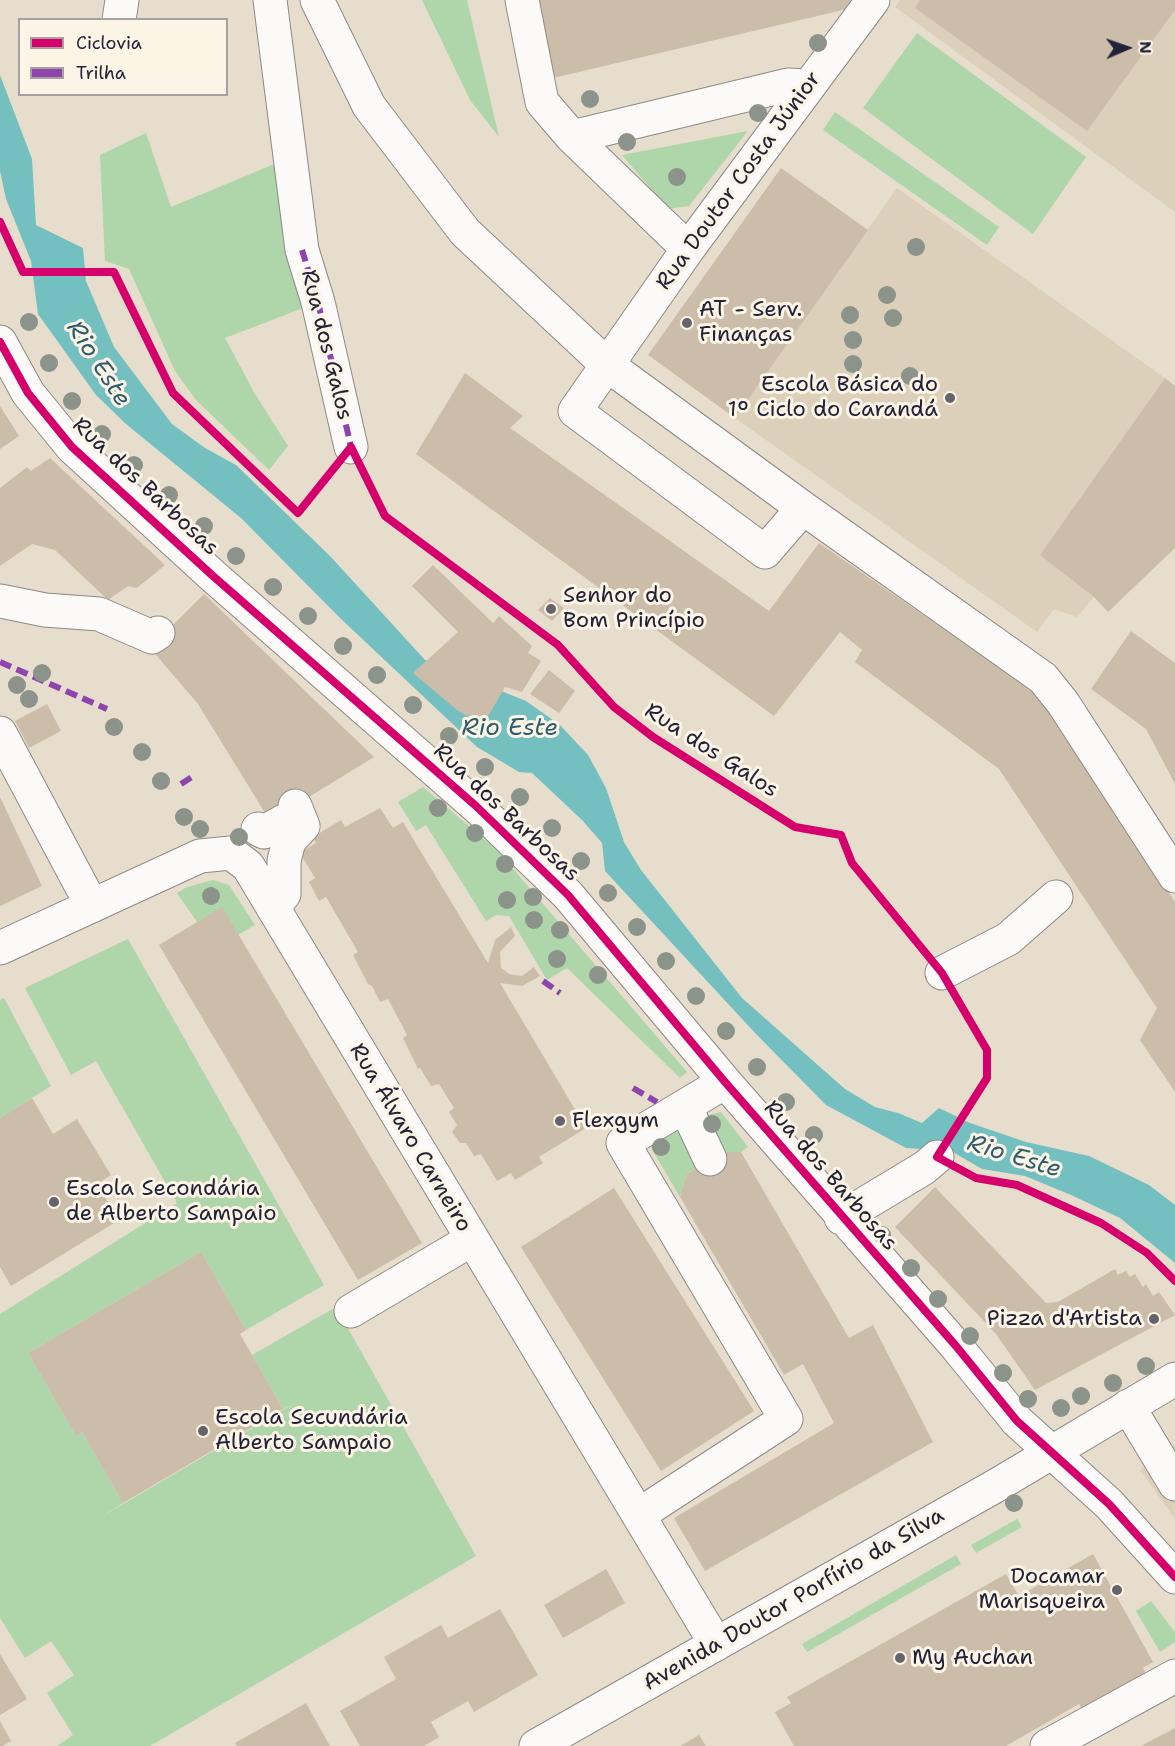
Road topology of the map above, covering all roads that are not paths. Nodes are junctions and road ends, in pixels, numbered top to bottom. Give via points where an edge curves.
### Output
1 (122, 0) edge
2 (270, 0) edge
3 (317, 0) edge
4 (522, 0) edge
5 (873, 0) edge
6 (119, 18) edge
7 (808, 86) junction
8 (572, 137) junction
9 (688, 249) junction
10 (0, 342) edge
11 (606, 364) junction
12 (351, 447) dead end
13 (803, 508) junction
14 (0, 601) edge
15 (158, 633) dead end
16 (0, 733) edge
17 (258, 829) dead end
18 (1175, 876) edge
19 (1056, 897) dead end
20 (92, 906) junction
21 (273, 908) junction
22 (0, 948) edge
23 (942, 973) dead end
24 (724, 1082) junction
25 (686, 1106) junction
26 (937, 1157) dead end
27 (710, 1159) dead end
28 (841, 1218) junction
29 (471, 1240) junction
30 (351, 1311) dead end
31 (1175, 1379) edge
32 (1128, 1406) junction
33 (1050, 1452) junction
34 (1175, 1484) edge
35 (640, 1514) junction
36 (1175, 1577) edge
37 (716, 1644) junction
38 (1175, 1676) edge
39 (536, 1746) edge
40 (1047, 1746) edge

1 - 6 street
2 - 12 street, Rua dos Galos via 302,250
3 - 11 street via 369,106 465,232
4 - 8 street via 542,102
5 - 7 street, Rua Doutor Costa Júnior
7 - 8 street via 788,85
7 - 9 street, Rua Doutor Costa Júnior
8 - 9 street
9 - 11 street, Rua Doutor Costa Júnior
10 - 24 street, Rua dos Barbosas via 28,393 72,447 476,806 568,895
11 - 13 street
11 - 13 street, Rua Doutor Costa Júnior via 575,411 765,552
13 - 18 street via 1043,678
14 - 15 street via 45,610 99,614 152,637
16 - 20 street
17 - 21 street via 264,832 299,816 284,861 284,894
19 - 23 street via 1008,939
20 - 21 street, Rua Álvaro Carneiro via 200,856 231,852 248,866
20 - 22 street, Rua Álvaro Carneiro
21 - 29 street, Rua Álvaro Carneiro
24 - 25 street
24 - 28 street, Rua dos Barbosas
25 - 27 street
25 - 35 street via 623,1143 786,1419
26 - 28 street
28 - 33 street, Rua dos Barbosas via 1017,1420
29 - 30 street
29 - 35 street, Rua Álvaro Carneiro
31 - 32 street, Avenida Doutor Porfírio da Silva
32 - 33 street, Avenida Doutor Porfírio da Silva
32 - 34 street
33 - 36 street, Rua dos Barbosas via 1109,1504
33 - 37 street, Avenida Doutor Porfírio da Silva
35 - 37 street, Rua Álvaro Carneiro
37 - 39 street, Avenida Doutor Porfírio da Silva
38 - 40 street

